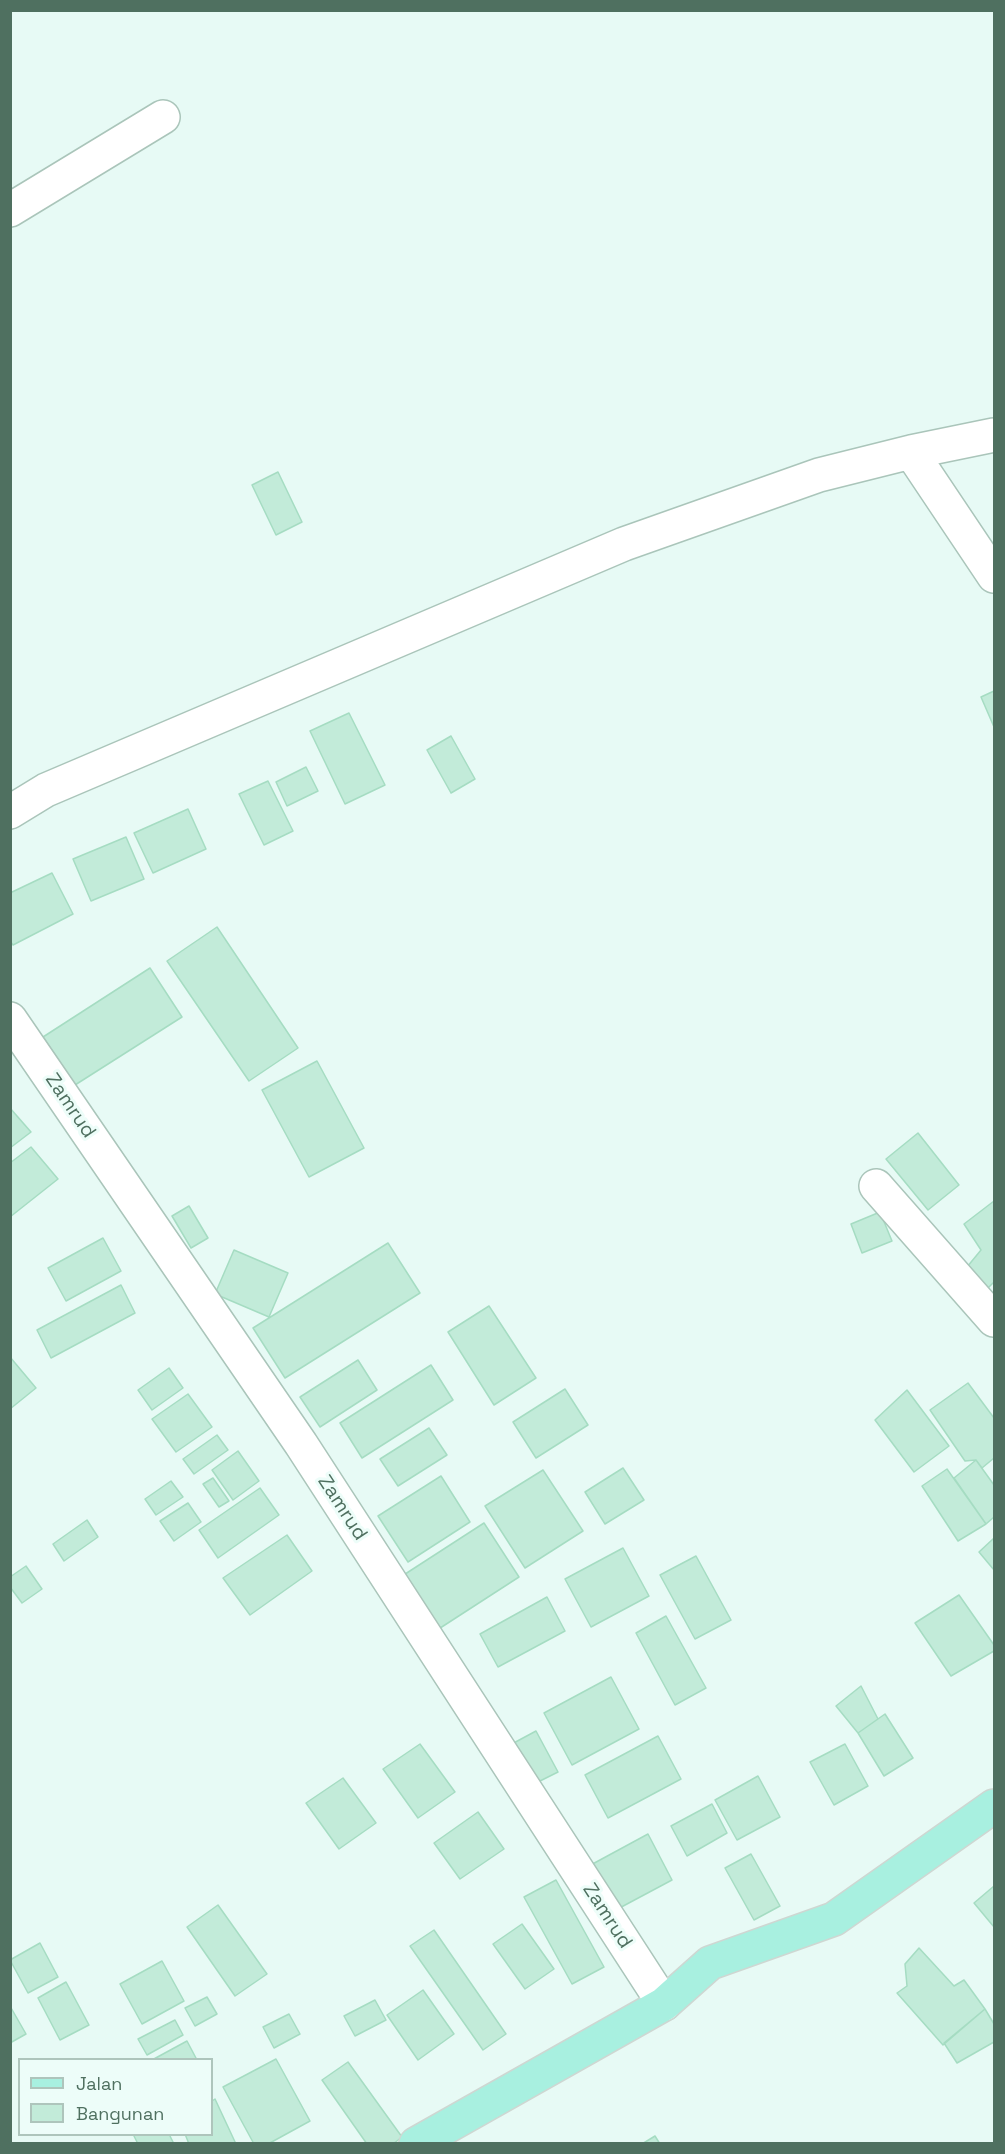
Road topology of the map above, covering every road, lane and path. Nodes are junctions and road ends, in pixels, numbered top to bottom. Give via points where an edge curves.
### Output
1 (163, 117) dead end
2 (10, 210) edge
3 (994, 435) edge
4 (911, 452) junction
5 (994, 576) edge
6 (10, 812) edge
7 (10, 1019) edge
8 (876, 1186) dead end
9 (994, 1320) edge
10 (994, 1806) edge
11 (664, 2004) junction
12 (416, 2144) edge

1 - 2 street
3 - 4 street
4 - 5 street
4 - 6 street via 819,476 624,544 46,790
7 - 11 street, Zamrud via 301,1444
8 - 9 street
10 - 11 main road via 834,1919 710,1963
11 - 12 main road

